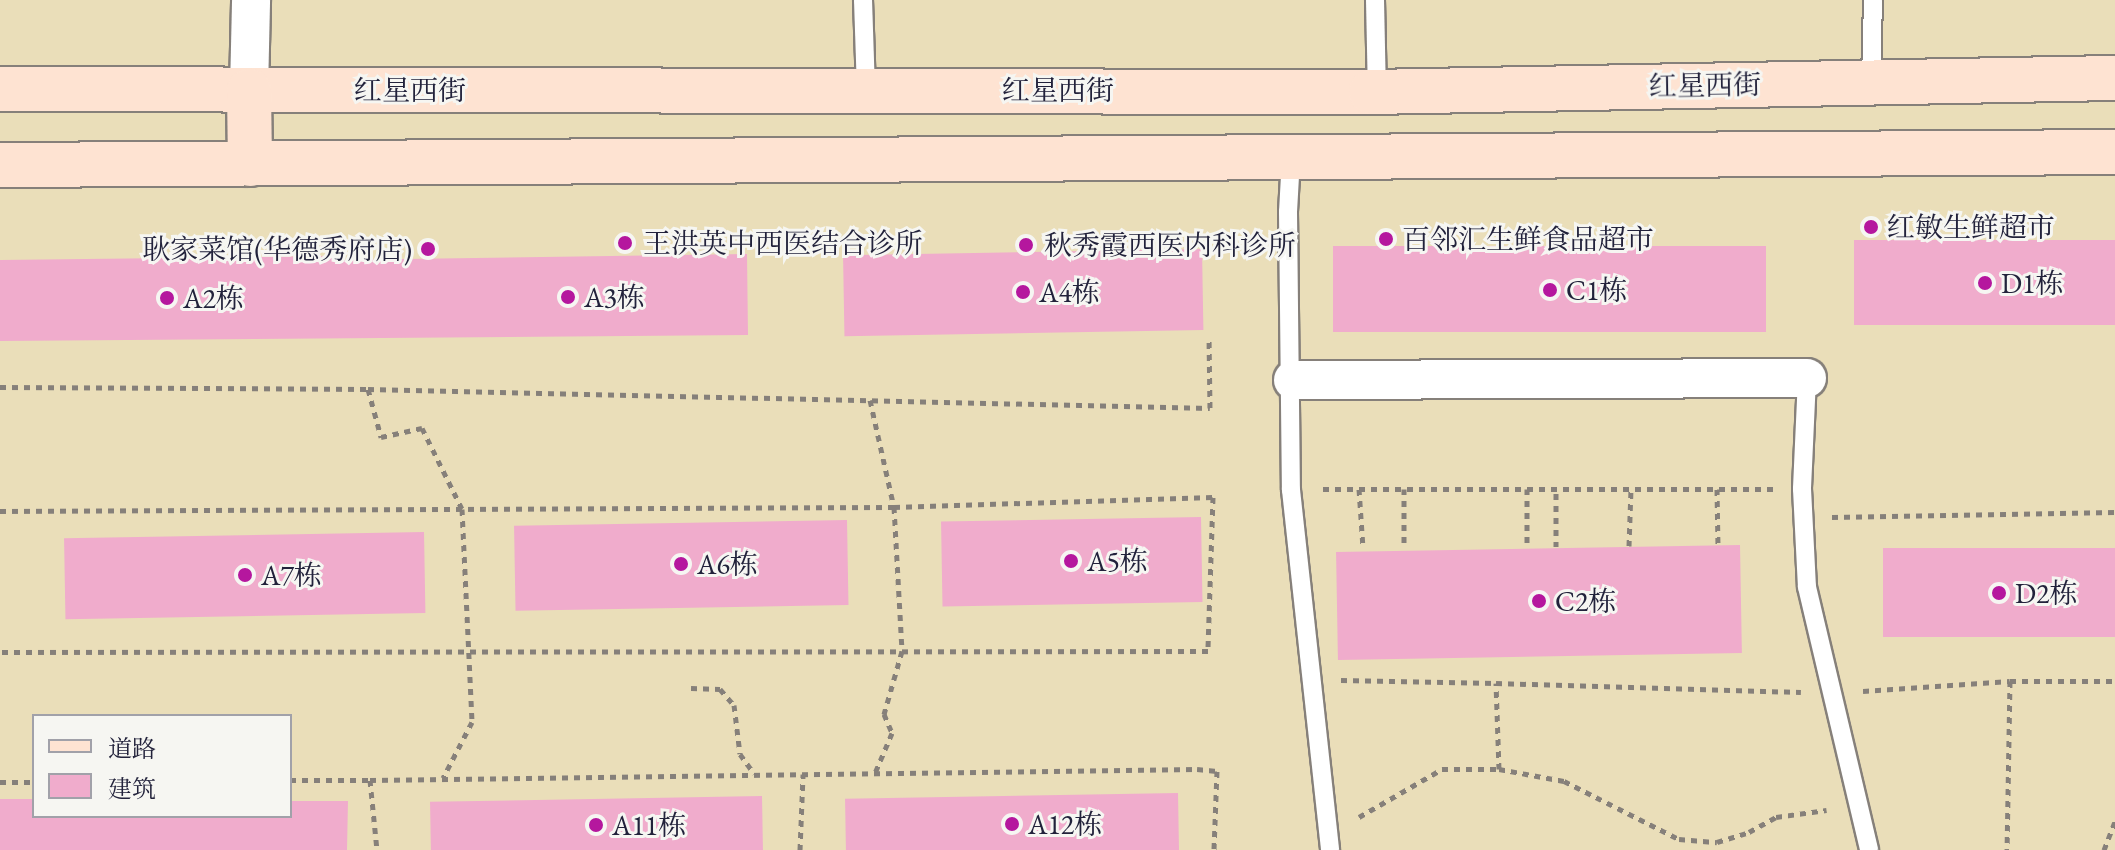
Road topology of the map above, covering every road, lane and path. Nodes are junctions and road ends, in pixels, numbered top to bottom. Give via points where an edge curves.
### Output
1 (251, 0) edge
2 (863, 0) edge
3 (1375, 0) edge
4 (1873, 0) edge
5 (2115, 78) edge
6 (1871, 81) junction
7 (0, 89) edge
8 (866, 89) junction
9 (249, 91) junction
10 (1319, 92) junction
11 (1377, 92) junction
12 (2115, 152) edge
13 (1306, 158) junction
14 (250, 164) junction
15 (0, 165) edge
16 (1209, 340) dead end
17 (1807, 378) joint
18 (1293, 380) junction
19 (0, 387) edge
20 (368, 389) junction
21 (870, 400) junction
22 (1359, 489) junction
23 (1404, 489) junction
24 (1527, 489) junction
25 (1556, 489) junction
26 (1631, 489) junction
27 (1717, 489) junction
28 (1802, 489) junction
29 (1291, 490) junction
30 (894, 507) junction
31 (462, 509) junction
32 (0, 511) edge
33 (2115, 512) edge
34 (1803, 517) junction
35 (1629, 546) dead end
36 (1718, 546) dead end
37 (1527, 547) dead end
38 (1556, 547) dead end
39 (1363, 548) dead end
40 (1404, 548) dead end
41 (470, 651) junction
42 (902, 651) junction
43 (0, 652) edge
44 (1310, 679) junction
45 (2010, 681) junction
46 (2115, 681) edge
47 (1496, 683) junction
48 (691, 688) dead end
49 (1832, 693) junction
50 (1499, 769) junction
51 (875, 773) junction
52 (755, 774) junction
53 (803, 774) junction
54 (443, 779) junction
55 (292, 780) edge
56 (370, 780) junction
57 (0, 782) edge
58 (32, 782) edge
59 (1859, 808) junction
60 (1326, 820) junction
61 (2115, 821) edge
62 (377, 850) edge
63 (800, 850) edge
64 (1214, 850) edge
65 (1330, 850) edge
66 (1869, 850) edge
67 (2007, 850) edge
68 (2104, 850) edge

1 - 9 street
2 - 8 lane
3 - 11 lane
4 - 6 lane
5 - 6 main road, 红星西街
6 - 11 main road, 红星西街
7 - 9 main road, 红星西街
8 - 9 main road, 红星西街
8 - 10 main road, 红星西街
9 - 14 main road
10 - 11 main road, 红星西街
10 - 13 main road
12 - 13 main road
13 - 14 main road
13 - 18 lane via 1288,212
14 - 15 main road
16 - 21 path via 1210,408
17 - 18 street
17 - 28 lane
18 - 29 lane
19 - 20 path
20 - 21 path
20 - 31 path via 381,437 422,428
21 - 30 path
22 - 23 path
22 - 29 path
22 - 39 path
23 - 24 path
23 - 40 path
24 - 25 path
24 - 37 path
25 - 26 path
25 - 38 path
26 - 27 path
26 - 35 path
27 - 28 path
27 - 36 path
28 - 34 lane
29 - 44 lane
30 - 31 path
30 - 42 path
30 - 42 path via 1213,497 1208,651
31 - 32 path
31 - 41 path
33 - 34 path
34 - 49 lane via 1807,587
41 - 42 path
41 - 43 path
41 - 54 path via 472,722
42 - 51 path via 884,714 892,733
44 - 47 path
44 - 60 lane
45 - 46 path
45 - 49 path
45 - 67 path
47 - 49 path
47 - 50 path
48 - 52 path via 720,689 734,705 740,754
49 - 59 lane
50 - 59 path via 1564,781 1679,839 1717,842 1776,817
50 - 60 path via 1442,769 1358,817
51 - 53 path
51 - 64 path via 1217,771
52 - 53 path
52 - 54 path
53 - 63 path
54 - 56 path
55 - 56 path
56 - 62 path
57 - 58 path
59 - 66 lane
60 - 65 lane
61 - 68 path

